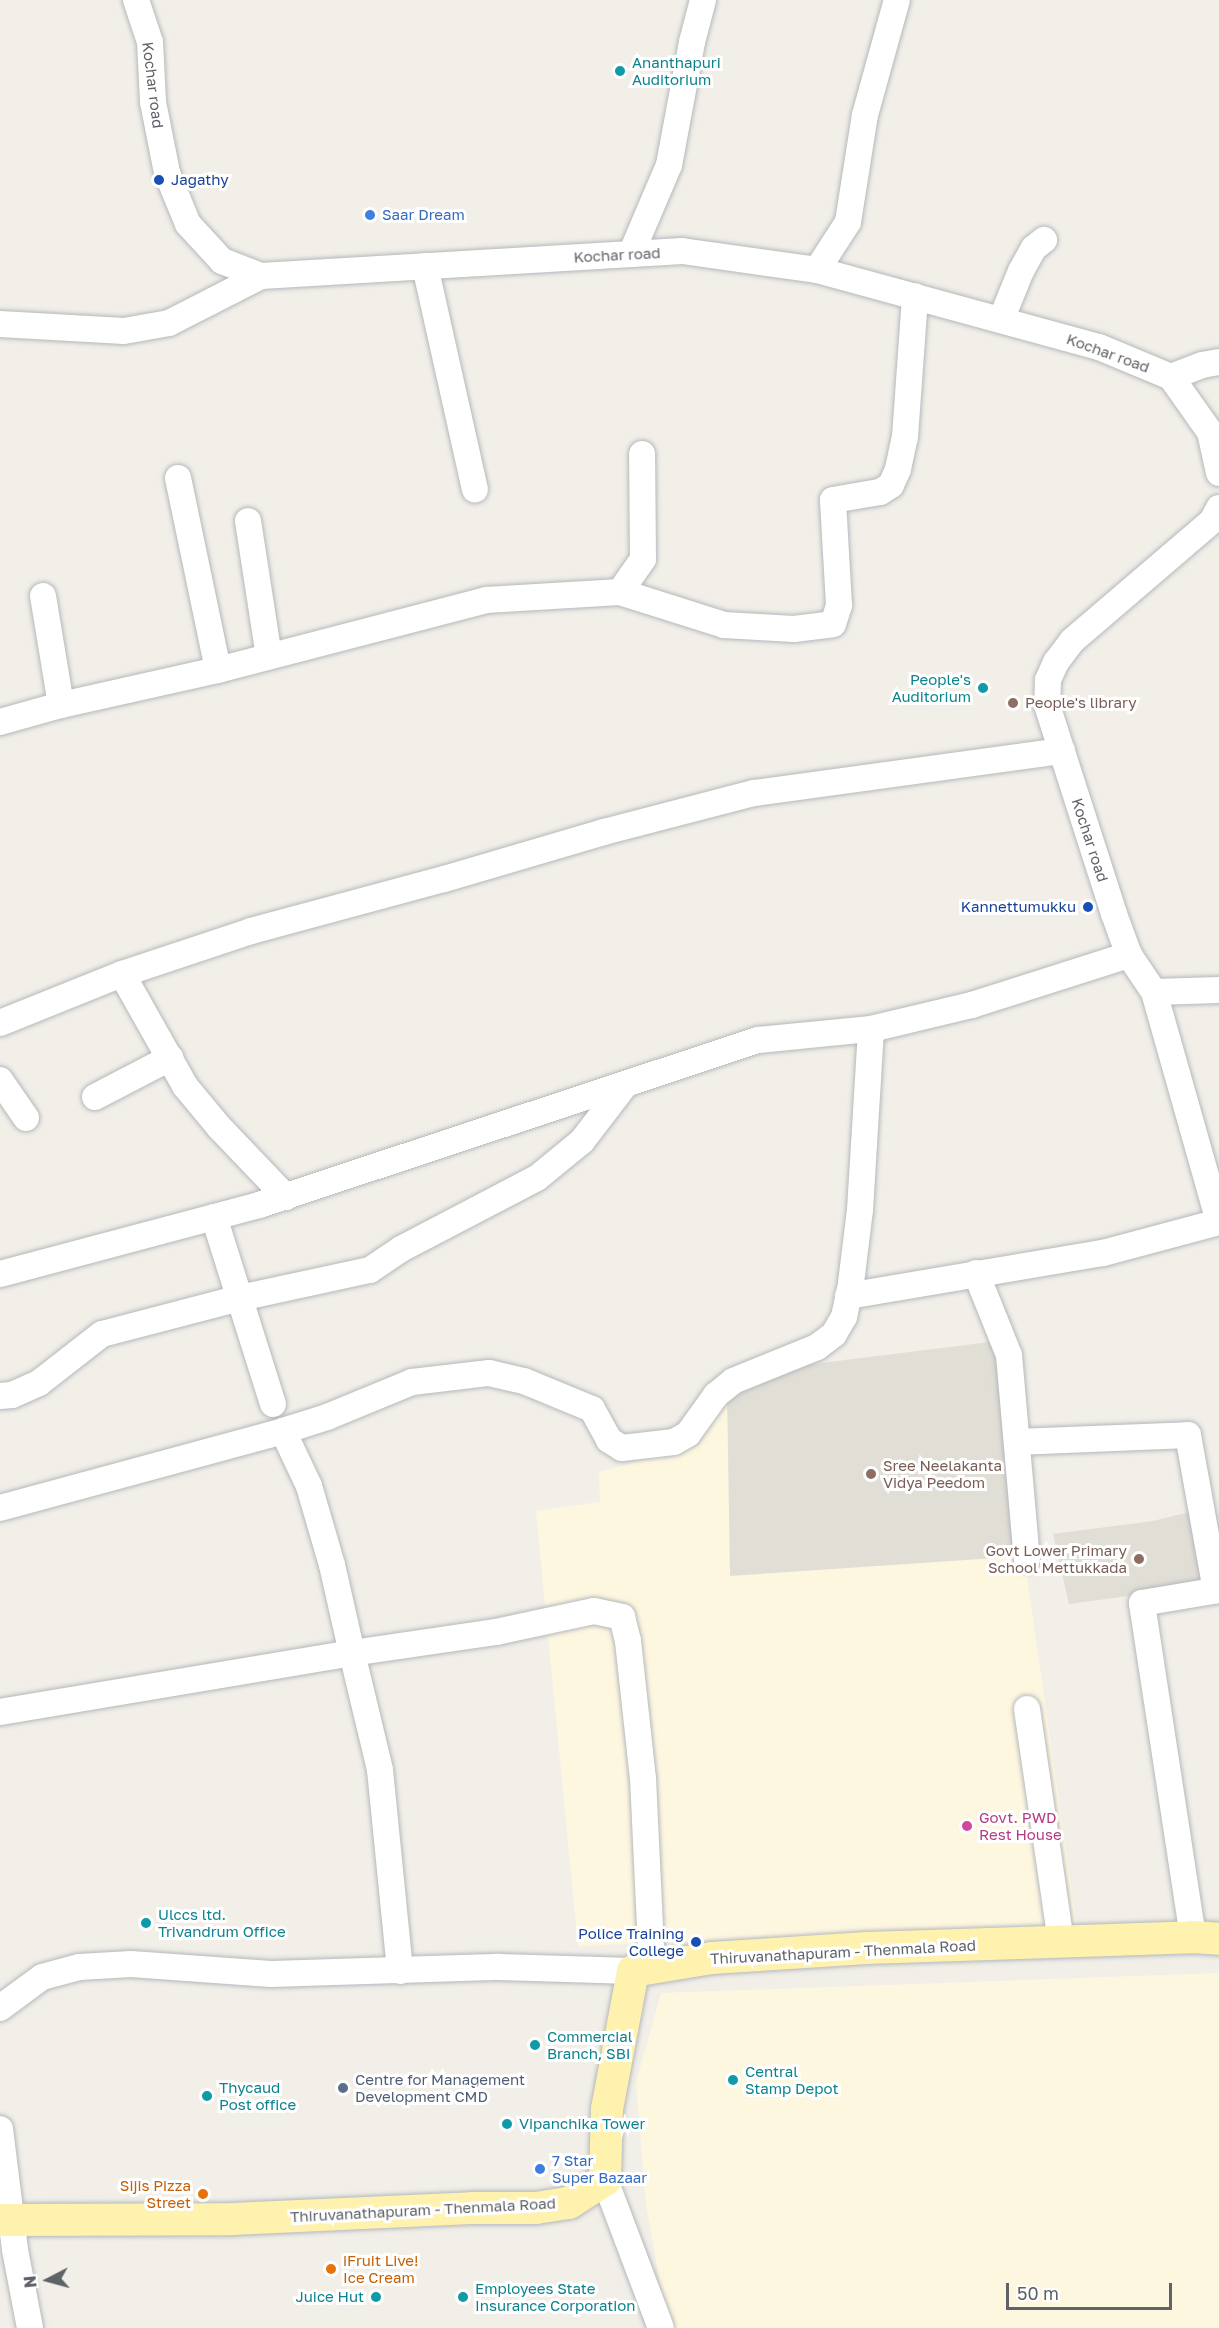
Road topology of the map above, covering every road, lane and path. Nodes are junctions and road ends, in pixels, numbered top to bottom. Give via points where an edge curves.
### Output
1 (136, 0) edge
2 (703, 0) edge
3 (897, 0) edge
4 (1044, 240) dead end
5 (631, 254) junction
6 (425, 266) junction
7 (817, 270) junction
8 (261, 276) junction
9 (915, 296) junction
10 (1002, 320) junction
11 (0, 324) edge
12 (1219, 362) edge
13 (1171, 377) junction
14 (642, 453) dead end
15 (1219, 473) edge
16 (178, 478) dead end
17 (475, 489) dead end
18 (248, 521) dead end
19 (1217, 521) edge
20 (620, 592) junction
21 (43, 596) dead end
22 (269, 656) junction
23 (218, 670) junction
24 (61, 705) junction
25 (0, 722) edge
26 (1062, 751) junction
27 (1129, 955) junction
28 (122, 974) junction
29 (1219, 990) edge
30 (1154, 992) junction
31 (0, 1023) edge
32 (871, 1029) junction
33 (170, 1058) junction
34 (0, 1080) edge
35 (626, 1085) junction
36 (95, 1096) dead end
37 (26, 1118) dead end
38 (1212, 1177) edge
39 (286, 1197) junction
40 (214, 1217) junction
41 (1219, 1222) edge
42 (976, 1273) junction
43 (0, 1274) edge
44 (848, 1296) junction
45 (240, 1298) junction
46 (0, 1396) edge
47 (273, 1404) dead end
48 (283, 1431) junction
49 (1017, 1442) junction
50 (0, 1508) edge
51 (1027, 1559) dead end
52 (1218, 1591) edge
53 (352, 1653) junction
54 (1027, 1709) dead end
55 (0, 1712) edge
56 (1206, 1938) edge
57 (1061, 1941) junction
58 (642, 1969) junction
59 (400, 1971) junction
60 (0, 2008) edge
61 (0, 2129) edge
62 (606, 2180) junction
63 (4, 2222) edge
64 (30, 2328) edge
65 (661, 2328) edge

1 - 8 street, Kochar road via 150,42 153,102 167,173 188,224 222,261
2 - 5 street via 669,165
3 - 7 street via 865,115 848,222
4 - 10 street via 1034,248
5 - 6 street, Kochar road
5 - 7 street, Kochar road via 682,251
6 - 8 street, Kochar road
6 - 17 street
7 - 9 street, Kochar road
8 - 11 street via 158,326 124,332
9 - 10 street, Kochar road
9 - 20 street via 905,436 898,469 891,486 880,492 832,500 839,605 833,624 794,629 724,625
10 - 13 street, Kochar road via 1099,346
12 - 13 street
13 - 15 street via 1210,432
14 - 20 street via 643,559
16 - 23 street
18 - 22 street
19 - 26 street, Kochar road via 1072,641 1056,662 1048,680 1047,705
20 - 22 street via 486,600
21 - 24 street
22 - 23 street
23 - 24 street
24 - 25 street
26 - 27 street, Kochar road
26 - 28 street via 754,793 251,931
27 - 30 street, Kochar road
27 - 32 street via 972,1005
28 - 31 street
28 - 33 street
29 - 30 street
30 - 38 street, Kochar road
32 - 35 street via 758,1040
32 - 44 street via 860,1210
33 - 36 street
33 - 39 street via 185,1086 219,1127
34 - 37 street
35 - 39 street
35 - 45 street via 582,1141 537,1178 401,1249 370,1270
38 - 41 street, Kochar road
39 - 40 street
40 - 43 street
40 - 45 street
41 - 42 street via 1103,1253
42 - 44 street
42 - 49 street via 1009,1355
44 - 48 street via 844,1317 834,1334 817,1347 733,1381 716,1395 688,1434 674,1442 622,1448 609,1440 592,1409 524,1381 489,1373 412,1382
45 - 46 street via 102,1334 39,1383
45 - 47 street
48 - 50 street
48 - 53 street via 309,1486
49 - 51 street
49 - 52 street via 1188,1435
52 - 56 street via 1142,1603
53 - 55 street
53 - 58 street via 496,1632 594,1611 622,1617 643,1778
53 - 59 street via 380,1770
54 - 57 street
56 - 57 main road, Thiruvanathapuram - Thenmala Road
57 - 58 main road, Thiruvanathapuram - Thenmala Road via 712,1958
58 - 59 street via 499,1967
58 - 62 main road via 607,2109
59 - 60 street via 271,1974 131,1964 79,1967 42,1977
61 - 63 street
62 - 63 main road, Thiruvanathapuram - Thenmala Road via 569,2203 536,2208
62 - 65 street
63 - 64 street

